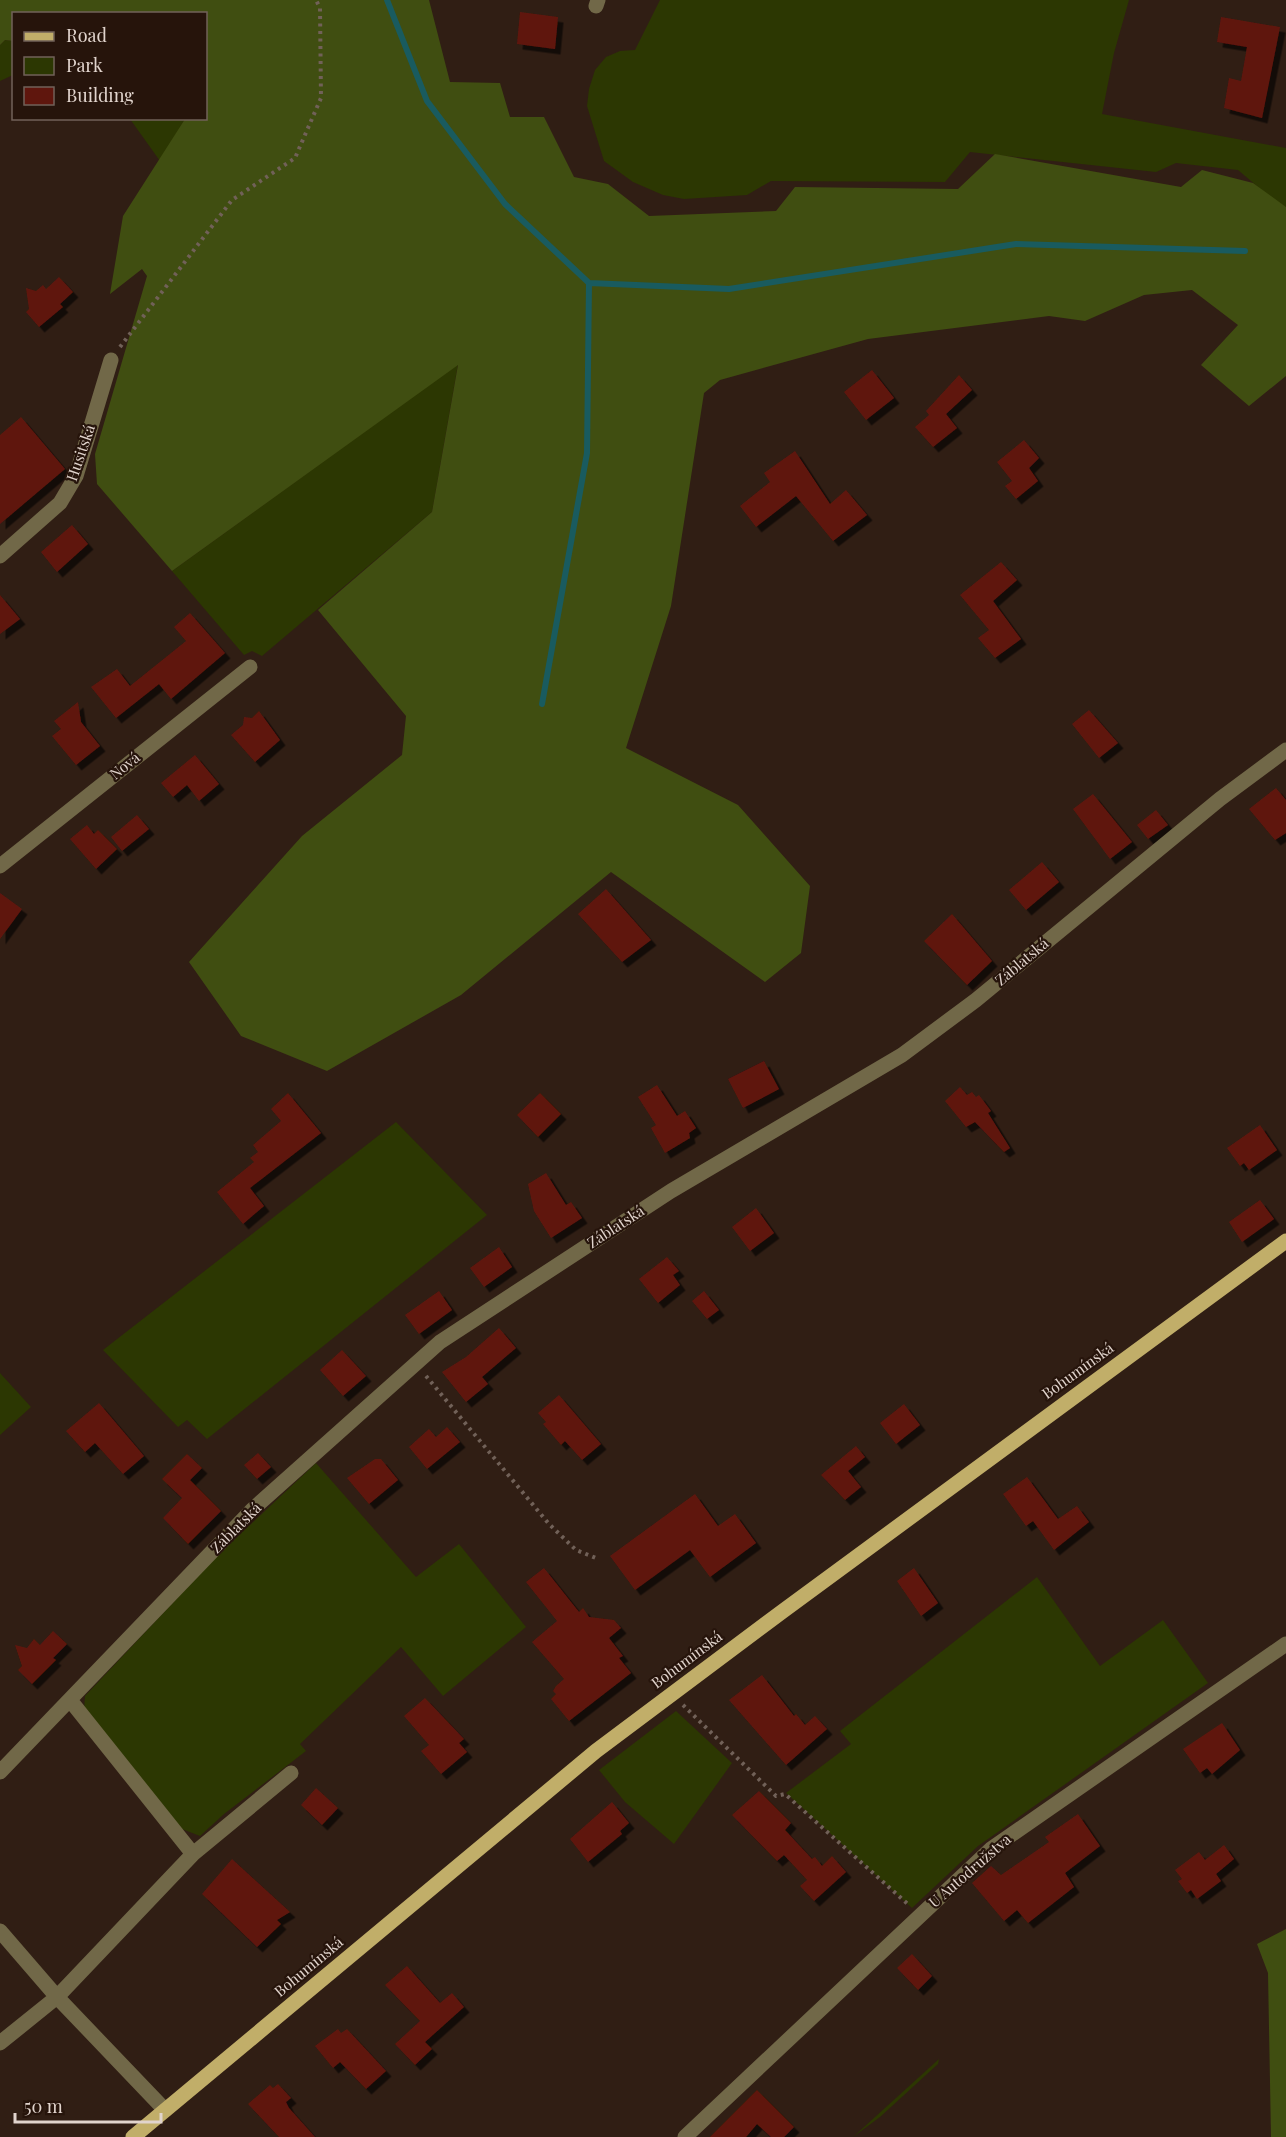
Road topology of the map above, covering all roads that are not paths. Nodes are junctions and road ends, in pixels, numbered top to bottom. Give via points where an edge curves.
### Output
1 (111, 360) road end
2 (0, 556) edge
3 (250, 667) dead end
4 (1286, 750) edge
5 (0, 866) edge
6 (1286, 1241) edge
7 (1286, 1644) edge
8 (69, 1700) junction
9 (0, 1772) edge
10 (291, 1773) dead end
11 (193, 1854) junction
12 (0, 1931) edge
13 (57, 1997) junction
14 (0, 2043) edge
15 (165, 2110) junction
16 (133, 2137) edge
17 (685, 2137) edge

1 - 2 street, Husitská via 76,476 60,503
3 - 5 street, Nová
4 - 8 street, Záblatská via 902,1055 671,1191 440,1342 253,1509
6 - 15 main road, Bohumínská via 596,1751
7 - 17 street, U Autodružstva via 991,1849
8 - 9 street, Záblatská
8 - 11 street
10 - 11 street
11 - 13 street
12 - 13 street
13 - 14 street
13 - 15 street
15 - 16 main road, Bohumínská

